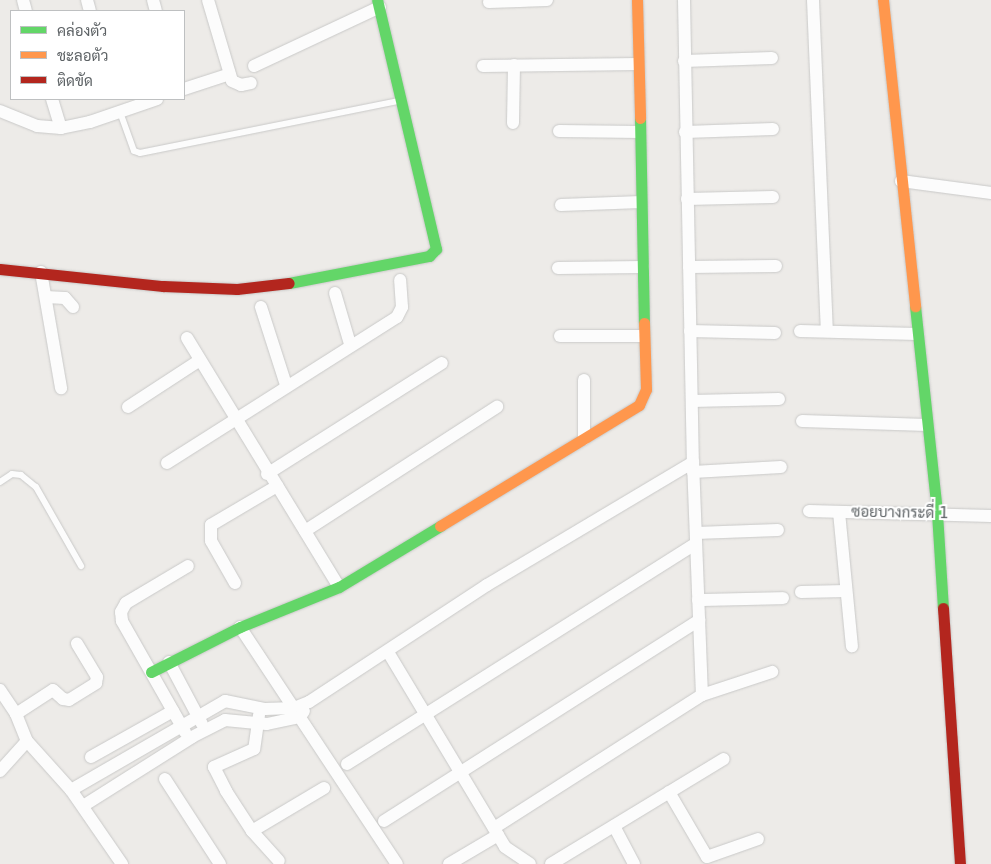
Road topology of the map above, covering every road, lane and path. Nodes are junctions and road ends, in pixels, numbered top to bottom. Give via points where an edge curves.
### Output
1 (208, 0) edge
2 (547, 0) edge
3 (637, 0) edge
4 (684, 0) edge
5 (813, 0) edge
6 (883, 0) edge
7 (489, 2) dead end
8 (379, 4) edge
9 (772, 58) dead end
10 (684, 61) junction
11 (638, 64) junction
12 (514, 65) junction
13 (254, 66) dead end
14 (483, 66) dead end
15 (230, 74) junction
16 (251, 82) dead end
17 (185, 90) edge
18 (52, 100) edge
19 (117, 100) edge
20 (154, 100) edge
21 (403, 100) junction
22 (0, 111) edge
23 (120, 112) junction
24 (513, 124) dead end
25 (61, 128) junction
26 (773, 129) dead end
27 (559, 131) dead end
28 (640, 132) junction
29 (685, 132) junction
30 (901, 181) junction
31 (991, 193) edge
32 (773, 197) dead end
33 (687, 198) junction
34 (641, 202) junction
35 (561, 204) dead end
36 (776, 266) dead end
37 (643, 267) junction
38 (688, 267) junction
39 (558, 268) dead end
40 (0, 269) edge
41 (41, 272) junction
42 (400, 280) dead end
43 (335, 293) dead end
44 (46, 297) junction
45 (73, 307) dead end
46 (261, 308) dead end
47 (690, 331) junction
48 (800, 331) dead end
49 (827, 332) junction
50 (775, 333) dead end
51 (917, 334) junction
52 (560, 336) dead end
53 (644, 336) junction
54 (187, 338) dead end
55 (350, 344) junction
56 (200, 360) junction
57 (442, 363) dead end
58 (584, 380) dead end
59 (286, 384) junction
60 (61, 388) dead end
61 (779, 400) dead end
62 (692, 401) junction
63 (128, 407) dead end
64 (497, 407) dead end
65 (236, 418) junction
66 (802, 421) dead end
67 (927, 425) junction
68 (584, 439) junction
69 (166, 462) dead end
70 (693, 467) junction
71 (781, 467) dead end
72 (268, 474) junction
73 (0, 482) edge
74 (277, 486) junction
75 (809, 511) dead end
76 (839, 512) junction
77 (937, 513) junction
78 (991, 516) edge
79 (778, 530) dead end
80 (305, 531) junction
81 (696, 538) junction
82 (81, 566) dead end
83 (188, 566) dead end
84 (235, 583) dead end
85 (339, 587) junction
86 (846, 591) junction
87 (801, 592) dead end
88 (783, 598) dead end
89 (698, 600) junction
90 (699, 620) junction
91 (240, 627) junction
92 (77, 644) dead end
93 (852, 646) dead end
94 (388, 652) junction
95 (169, 662) junction
96 (151, 672) junction
97 (772, 672) dead end
98 (0, 690) edge
99 (702, 695) junction
100 (259, 708) junction
101 (173, 711) junction
102 (297, 713) junction
103 (424, 713) junction
104 (16, 714) junction
105 (198, 717) junction
106 (258, 723) junction
107 (182, 725) junction
108 (205, 729) junction
109 (188, 739) junction
110 (26, 741) junction
111 (91, 757) dead end
112 (724, 758) dead end
113 (347, 764) dead end
114 (0, 771) edge
115 (460, 772) junction
116 (166, 779) dead end
117 (324, 788) dead end
118 (71, 790) junction
119 (669, 792) junction
120 (82, 806) junction
121 (384, 821) dead end
122 (614, 826) junction
123 (252, 831) junction
124 (496, 832) junction
125 (758, 839) dead end
126 (279, 862) dead end
127 (556, 863) edge
128 (122, 864) edge
129 (220, 864) edge
130 (397, 864) edge
131 (449, 864) edge
132 (530, 864) edge
133 (634, 864) edge
134 (960, 864) edge

1 - 15 street
2 - 7 street
3 - 11 street
4 - 10 street
5 - 49 street
6 - 30 street
8 - 13 street
8 - 21 street
9 - 10 street
10 - 29 street
11 - 12 street
11 - 28 street
12 - 14 street
12 - 24 street
15 - 16 street via 237,84
15 - 17 street
18 - 25 street
19 - 23 street
20 - 23 street
21 - 23 lane via 140,153 134,151
21 - 41 street via 436,241 436,249 428,256 305,281 237,290 163,286
22 - 25 street via 37,126
23 - 25 street
26 - 29 street
27 - 28 street
28 - 34 street
29 - 33 street
30 - 31 street
30 - 51 street
32 - 33 street
33 - 38 street
34 - 35 street
34 - 37 street
36 - 38 street
37 - 39 street
37 - 53 street
38 - 47 street
40 - 41 street
41 - 44 street
42 - 55 street via 401,312
43 - 55 street
44 - 45 street via 65,298
44 - 60 street
46 - 59 street
47 - 50 street
47 - 62 street
48 - 49 street
49 - 51 street
51 - 67 street
52 - 53 street
53 - 68 street via 646,389 643,400 635,409
54 - 56 street
55 - 59 street
56 - 63 street
56 - 65 street
57 - 72 street
58 - 68 street
59 - 65 street
61 - 62 street
62 - 70 street
64 - 80 street
65 - 69 street
65 - 72 street
66 - 67 street
67 - 77 street
68 - 85 street
70 - 71 street
70 - 81 street
70 - 94 street via 487,585
72 - 74 street
73 - 82 lane via 12,474 21,475 36,487
74 - 80 street
74 - 84 street via 211,525 211,541
75 - 76 street, ซอยบางกระดี่ 1
76 - 77 street, ซอยบางกระดี่ 1
76 - 86 street
77 - 78 street, ซอยบางกระดี่ 1
77 - 134 street
79 - 81 street
80 - 85 street
81 - 89 street
81 - 103 street
83 - 96 street via 122,607 122,621
85 - 91 street
86 - 87 street
86 - 93 street
88 - 89 street
89 - 90 street
90 - 99 street
90 - 115 street
91 - 95 street
91 - 102 street
92 - 104 street via 97,677 96,683 69,700 53,690
94 - 102 street
94 - 103 street
95 - 96 street
95 - 105 street
96 - 101 street
97 - 99 street
98 - 104 street
99 - 124 street
100 - 102 street
100 - 105 street via 225,701
100 - 106 street
101 - 107 street
101 - 111 street
102 - 106 street
102 - 130 street
103 - 113 street
103 - 115 street
104 - 110 street
105 - 107 street
105 - 108 street
106 - 108 street via 225,720
106 - 123 street via 254,749 214,767
107 - 109 street
107 - 118 street
108 - 109 street
109 - 120 street
110 - 114 street
110 - 118 street
112 - 119 street
115 - 121 street
115 - 124 street
116 - 129 street
117 - 123 street
118 - 120 street
119 - 122 street
119 - 125 street via 707,857
120 - 128 street
122 - 127 street
122 - 133 street
123 - 126 street
124 - 131 street
124 - 132 street via 505,847

